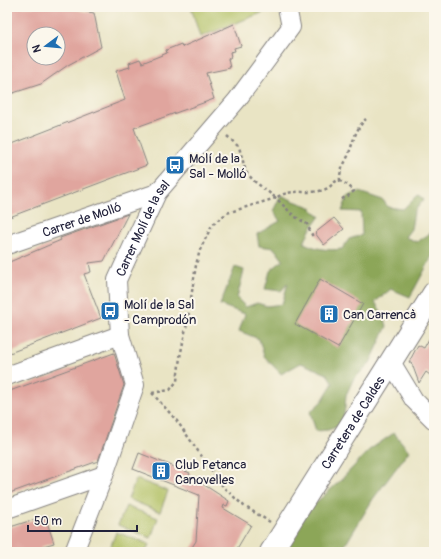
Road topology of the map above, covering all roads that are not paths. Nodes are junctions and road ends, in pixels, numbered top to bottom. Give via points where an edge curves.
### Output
1 (287, 7) edge
2 (157, 193) junction
3 (7, 245) edge
4 (434, 294) edge
5 (120, 335) junction
6 (391, 362) junction
7 (7, 376) edge
8 (434, 420) edge
9 (104, 475) junction
10 (7, 509) edge
11 (74, 552) edge
12 (271, 552) edge

1 - 2 street, Carrer Molí de la sal via 291,26 237,100
2 - 3 street, Carrer de Molló
2 - 5 street, Carrer Molí de la sal via 117,280
4 - 6 street, Carretera de Caldes
5 - 7 street
5 - 9 street, Carrer Molí de la sal via 135,385
6 - 8 street via 414,400
6 - 12 street, Carretera de Caldes
9 - 10 street
9 - 11 street

